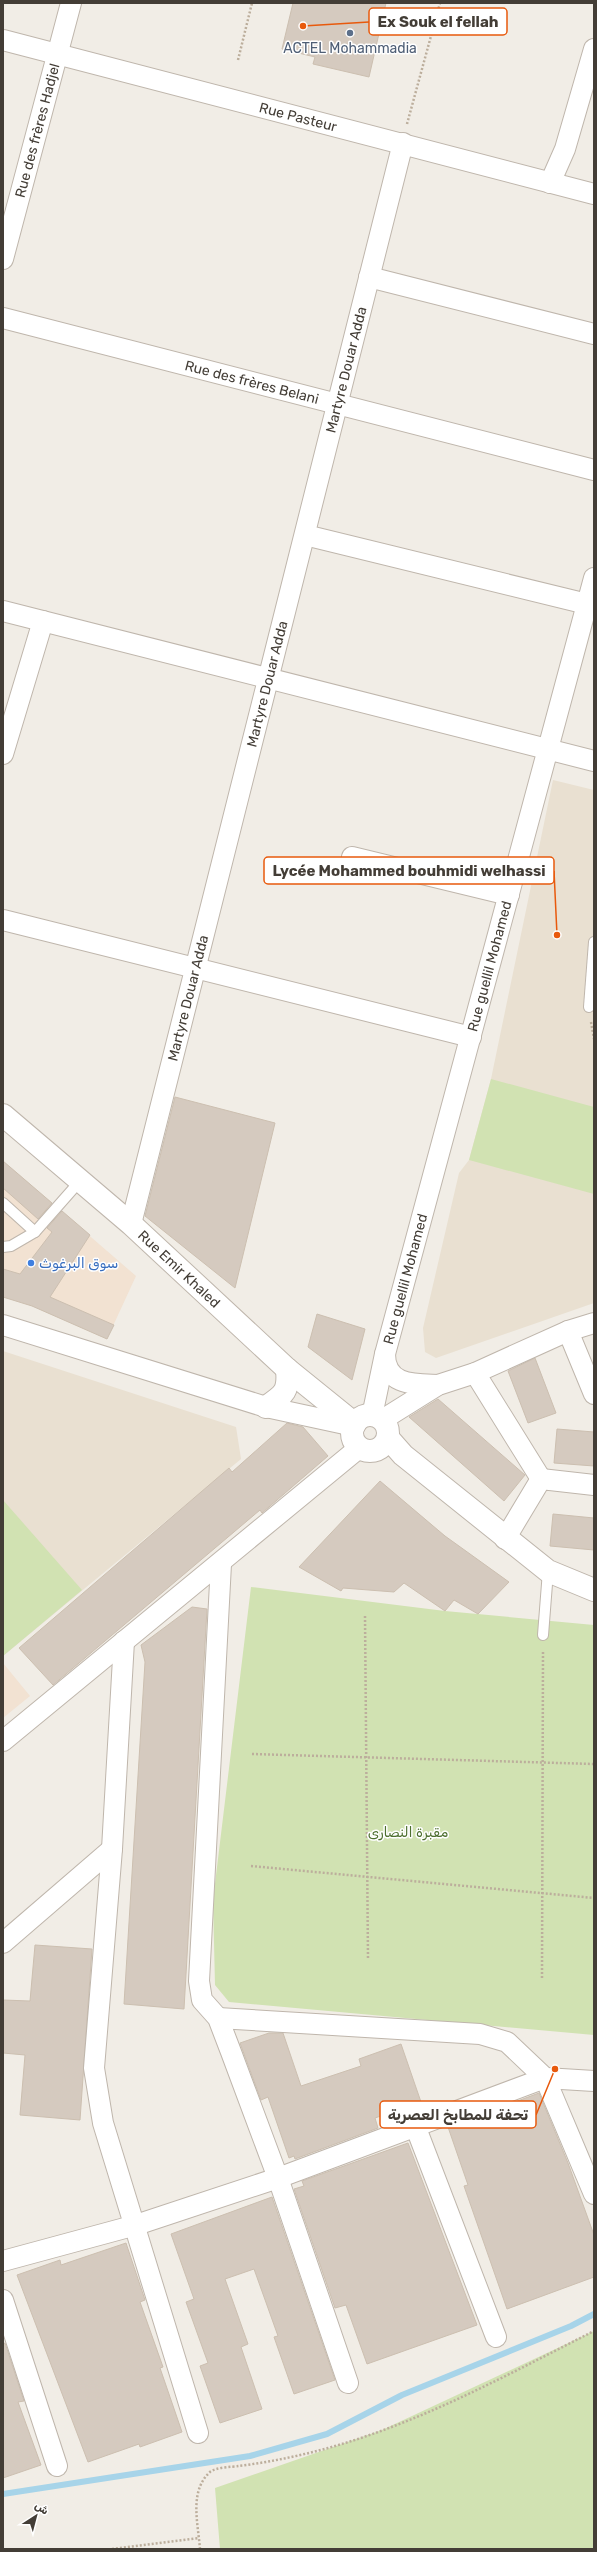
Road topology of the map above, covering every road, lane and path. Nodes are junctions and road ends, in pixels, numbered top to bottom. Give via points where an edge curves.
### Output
1 (71, 3) edge
2 (252, 3) edge
3 (440, 3) edge
4 (3, 40) edge
5 (594, 49) edge
6 (57, 54) junction
7 (238, 60) dead end
8 (403, 143) junction
9 (550, 182) junction
10 (594, 194) edge
11 (3, 259) edge
12 (369, 277) junction
13 (3, 318) edge
14 (594, 334) edge
15 (337, 404) junction
16 (594, 470) edge
17 (305, 535) junction
18 (591, 594) edge
19 (3, 611) edge
20 (43, 621) junction
21 (268, 679) junction
22 (548, 750) junction
23 (3, 754) edge
24 (594, 762) edge
25 (352, 857) dead end
26 (509, 895) junction
27 (3, 920) edge
28 (594, 942) edge
29 (196, 968) junction
30 (589, 1007) dead end
31 (470, 1037) junction
32 (3, 1115) edge
33 (80, 1181) junction
34 (3, 1203) edge
35 (131, 1224) junction
36 (35, 1232) junction
37 (3, 1247) edge
38 (594, 1323) edge
39 (3, 1325) edge
40 (568, 1331) junction
41 (385, 1354) junction
42 (287, 1369) junction
43 (475, 1373) junction
44 (438, 1385) junction
45 (594, 1394) edge
46 (266, 1407) junction
47 (370, 1425) junction
48 (359, 1448) junction
49 (541, 1479) junction
50 (594, 1485) edge
51 (505, 1539) junction
52 (221, 1564) junction
53 (548, 1572) junction
54 (594, 1590) edge
55 (365, 1616) dead end
56 (543, 1635) joint
57 (124, 1641) junction
58 (3, 1741) edge
59 (252, 1754) dead end
60 (366, 1758) junction
61 (543, 1763) junction
62 (594, 1764) edge
63 (112, 1849) junction
64 (251, 1866) dead end
65 (368, 1877) junction
66 (542, 1894) junction
67 (594, 1898) edge
68 (3, 1943) edge
69 (368, 1960) dead end
70 (542, 1978) dead end
71 (218, 2018) junction
72 (546, 2078) junction
73 (594, 2081) edge
74 (416, 2128) junction
75 (278, 2178) junction
76 (594, 2194) edge
77 (136, 2225) junction
78 (3, 2261) edge
79 (3, 2300) edge
80 (594, 2331) edge
81 (496, 2337) dead end
82 (348, 2383) dead end
83 (198, 2433) dead end
84 (57, 2466) dead end
85 (199, 2538) junction
86 (112, 2549) edge
87 (200, 2549) edge

1 - 6 street, Rue des frères Hadjel
2 - 7 path
3 - 8 path
4 - 6 street, Rue Pasteur
5 - 9 street via 565,149
6 - 8 street, Rue Pasteur
6 - 11 street, Rue des frères Hadjel
8 - 9 street, Rue Pasteur
8 - 12 street, Martyre Douar Adda
9 - 10 street, Rue Pasteur
12 - 14 street
12 - 15 street, Martyre Douar Adda
13 - 15 street, Rue des frères Belani
15 - 16 street, Rue des frères Belani
15 - 17 street, Martyre Douar Adda
17 - 18 street
17 - 21 street, Martyre Douar Adda
18 - 22 street, Rue guellil Mohamed
19 - 20 street
20 - 21 street
20 - 23 street
21 - 22 street
21 - 29 street, Martyre Douar Adda
22 - 24 street
22 - 26 street, Rue guellil Mohamed
25 - 26 street
26 - 31 street, Rue guellil Mohamed
27 - 29 street
28 - 30 lane
29 - 31 street
29 - 35 street, Martyre Douar Adda
31 - 41 street, Rue guellil Mohamed
32 - 33 street, Rue Emir Khaled
33 - 35 street, Rue Emir Khaled
33 - 36 lane
34 - 36 lane
35 - 42 street, Rue Emir Khaled
36 - 37 lane via 11,1246
38 - 40 street
39 - 46 street
40 - 43 street
40 - 45 street
41 - 44 street via 385,1361 397,1379 406,1384
41 - 47 street, Rue guellil Mohamed
42 - 46 street via 288,1386 281,1397
42 - 47 street, Rue Emir Khaled
43 - 44 street
43 - 49 street
44 - 47 street
46 - 47 street
47 - 48 street via 353,1438
47 - 48 street via 385,1444 370,1451
47 - 51 street, Rue Emir Khaled
48 - 52 street
49 - 50 street
49 - 51 street
51 - 53 street, Rue Emir Khaled
52 - 57 street
52 - 71 street via 199,1981 202,2000
53 - 54 street, Rue Emir Khaled
53 - 56 lane
55 - 60 path
56 - 61 path
57 - 58 street
57 - 63 street
59 - 60 path
60 - 61 path
60 - 65 path
61 - 62 path
61 - 66 path
63 - 68 street
63 - 77 street via 94,2068 103,2123
64 - 65 path
65 - 66 path
65 - 69 path
66 - 67 path
66 - 70 path
71 - 72 street via 494,2037 507,2042
71 - 75 street
72 - 73 street
72 - 74 street
72 - 76 street
74 - 75 street
74 - 81 street
75 - 77 street
75 - 82 street
77 - 78 street
77 - 83 street
79 - 84 street
80 - 85 path via 481,2388 418,2417 360,2439 285,2460 212,2470 196,2492
85 - 86 path
85 - 87 path

